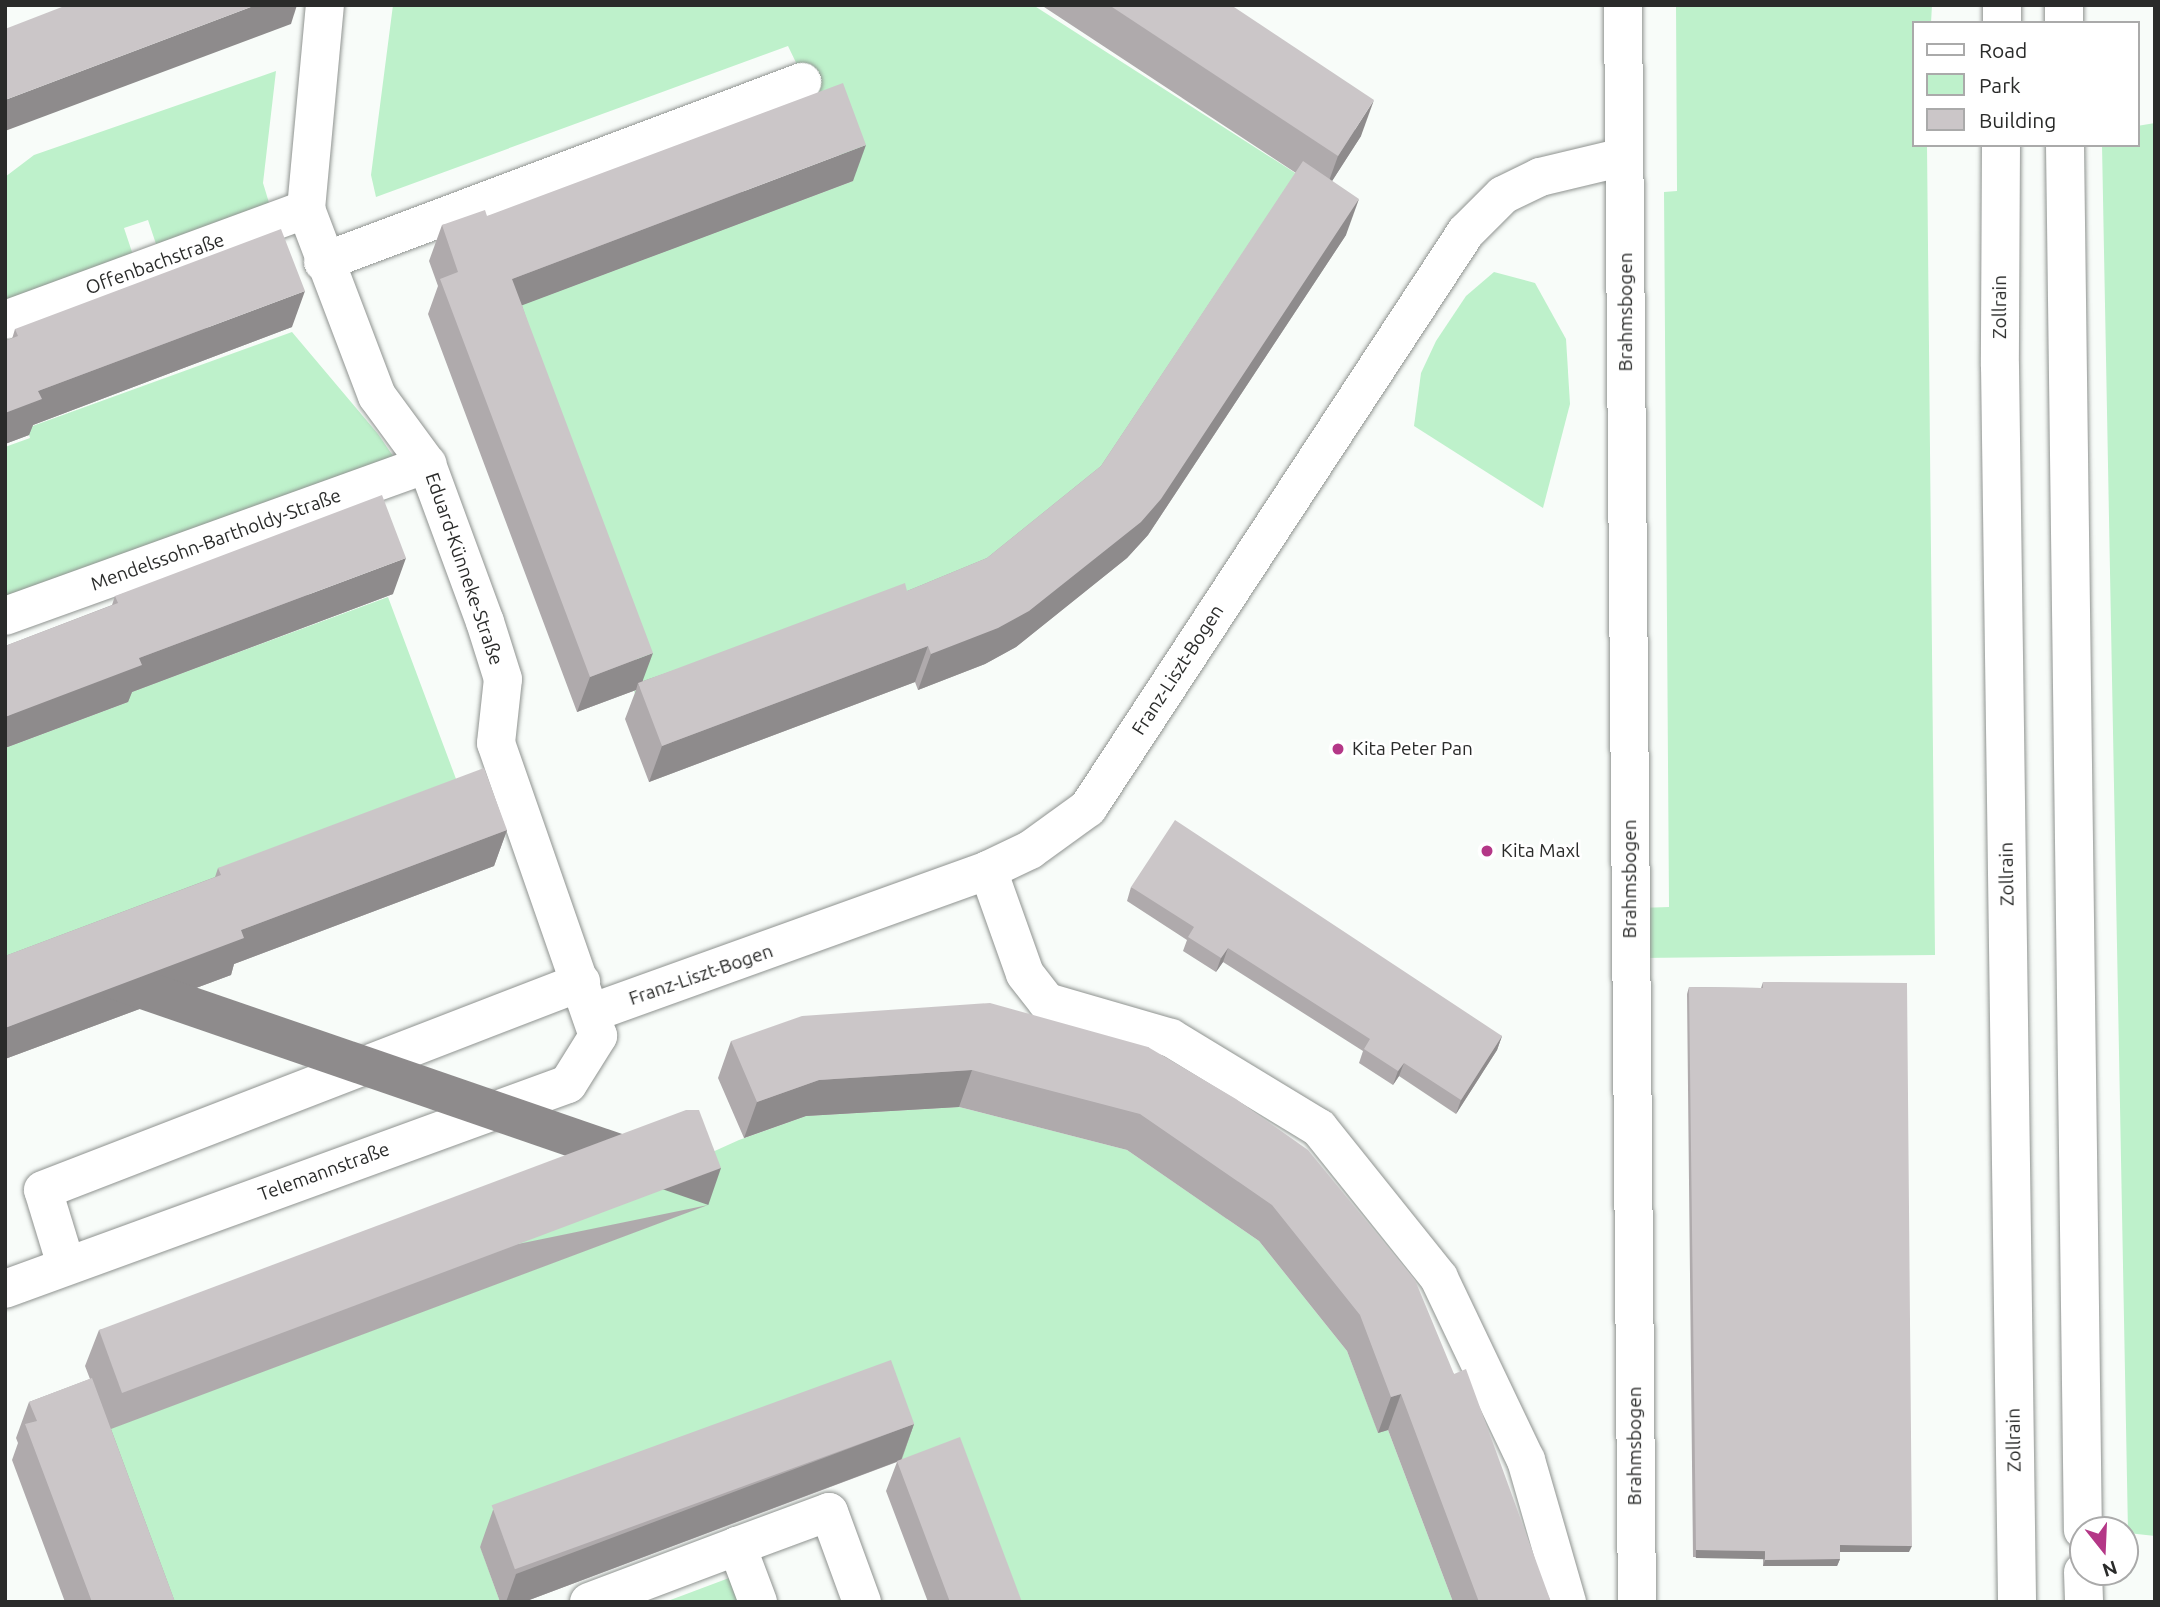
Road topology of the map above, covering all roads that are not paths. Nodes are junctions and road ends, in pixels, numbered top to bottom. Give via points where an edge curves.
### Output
1 (326, 5) edge
2 (1623, 5) edge
3 (802, 82) dead end
4 (2001, 147) edge
5 (2065, 147) edge
6 (1624, 157) junction
7 (306, 209) junction
8 (323, 262) junction
9 (5, 320) edge
10 (427, 464) junction
11 (5, 616) edge
12 (988, 870) junction
13 (586, 997) junction
14 (66, 1265) junction
15 (5, 1289) edge
16 (2083, 1516) edge
17 (737, 1546) junction
18 (589, 1602) edge
19 (758, 1602) edge
20 (862, 1602) edge
21 (1567, 1602) edge
22 (1637, 1602) edge
23 (2017, 1602) edge

1 - 7 street, Eduard-Künneke-Straße
2 - 6 street, Brahmsbogen
3 - 8 street
4 - 23 street, Zollrain
5 - 16 street
6 - 12 street, Franz-Liszt-Bogen via 1541,177 1503,195 1466,233 1088,807 1030,849
6 - 22 street, Brahmsbogen
7 - 8 street, Eduard-Künneke-Straße
7 - 9 street, Offenbachstraße
8 - 10 street, Eduard-Künneke-Straße via 377,396
10 - 11 street, Mendelssohn-Bartholdy-Straße
10 - 13 street, Eduard-Künneke-Straße via 503,679 496,743
12 - 13 street, Franz-Liszt-Bogen
12 - 21 street via 1025,974 1047,1002 1171,1038 1320,1128 1439,1278 1526,1460
13 - 14 street, Telemannstraße via 598,1036 568,1084
13 - 14 street, Franz-Liszt-Bogen via 43,1190
14 - 15 street, Telemannstraße
17 - 18 street
17 - 19 street
17 - 20 street via 829,1512

